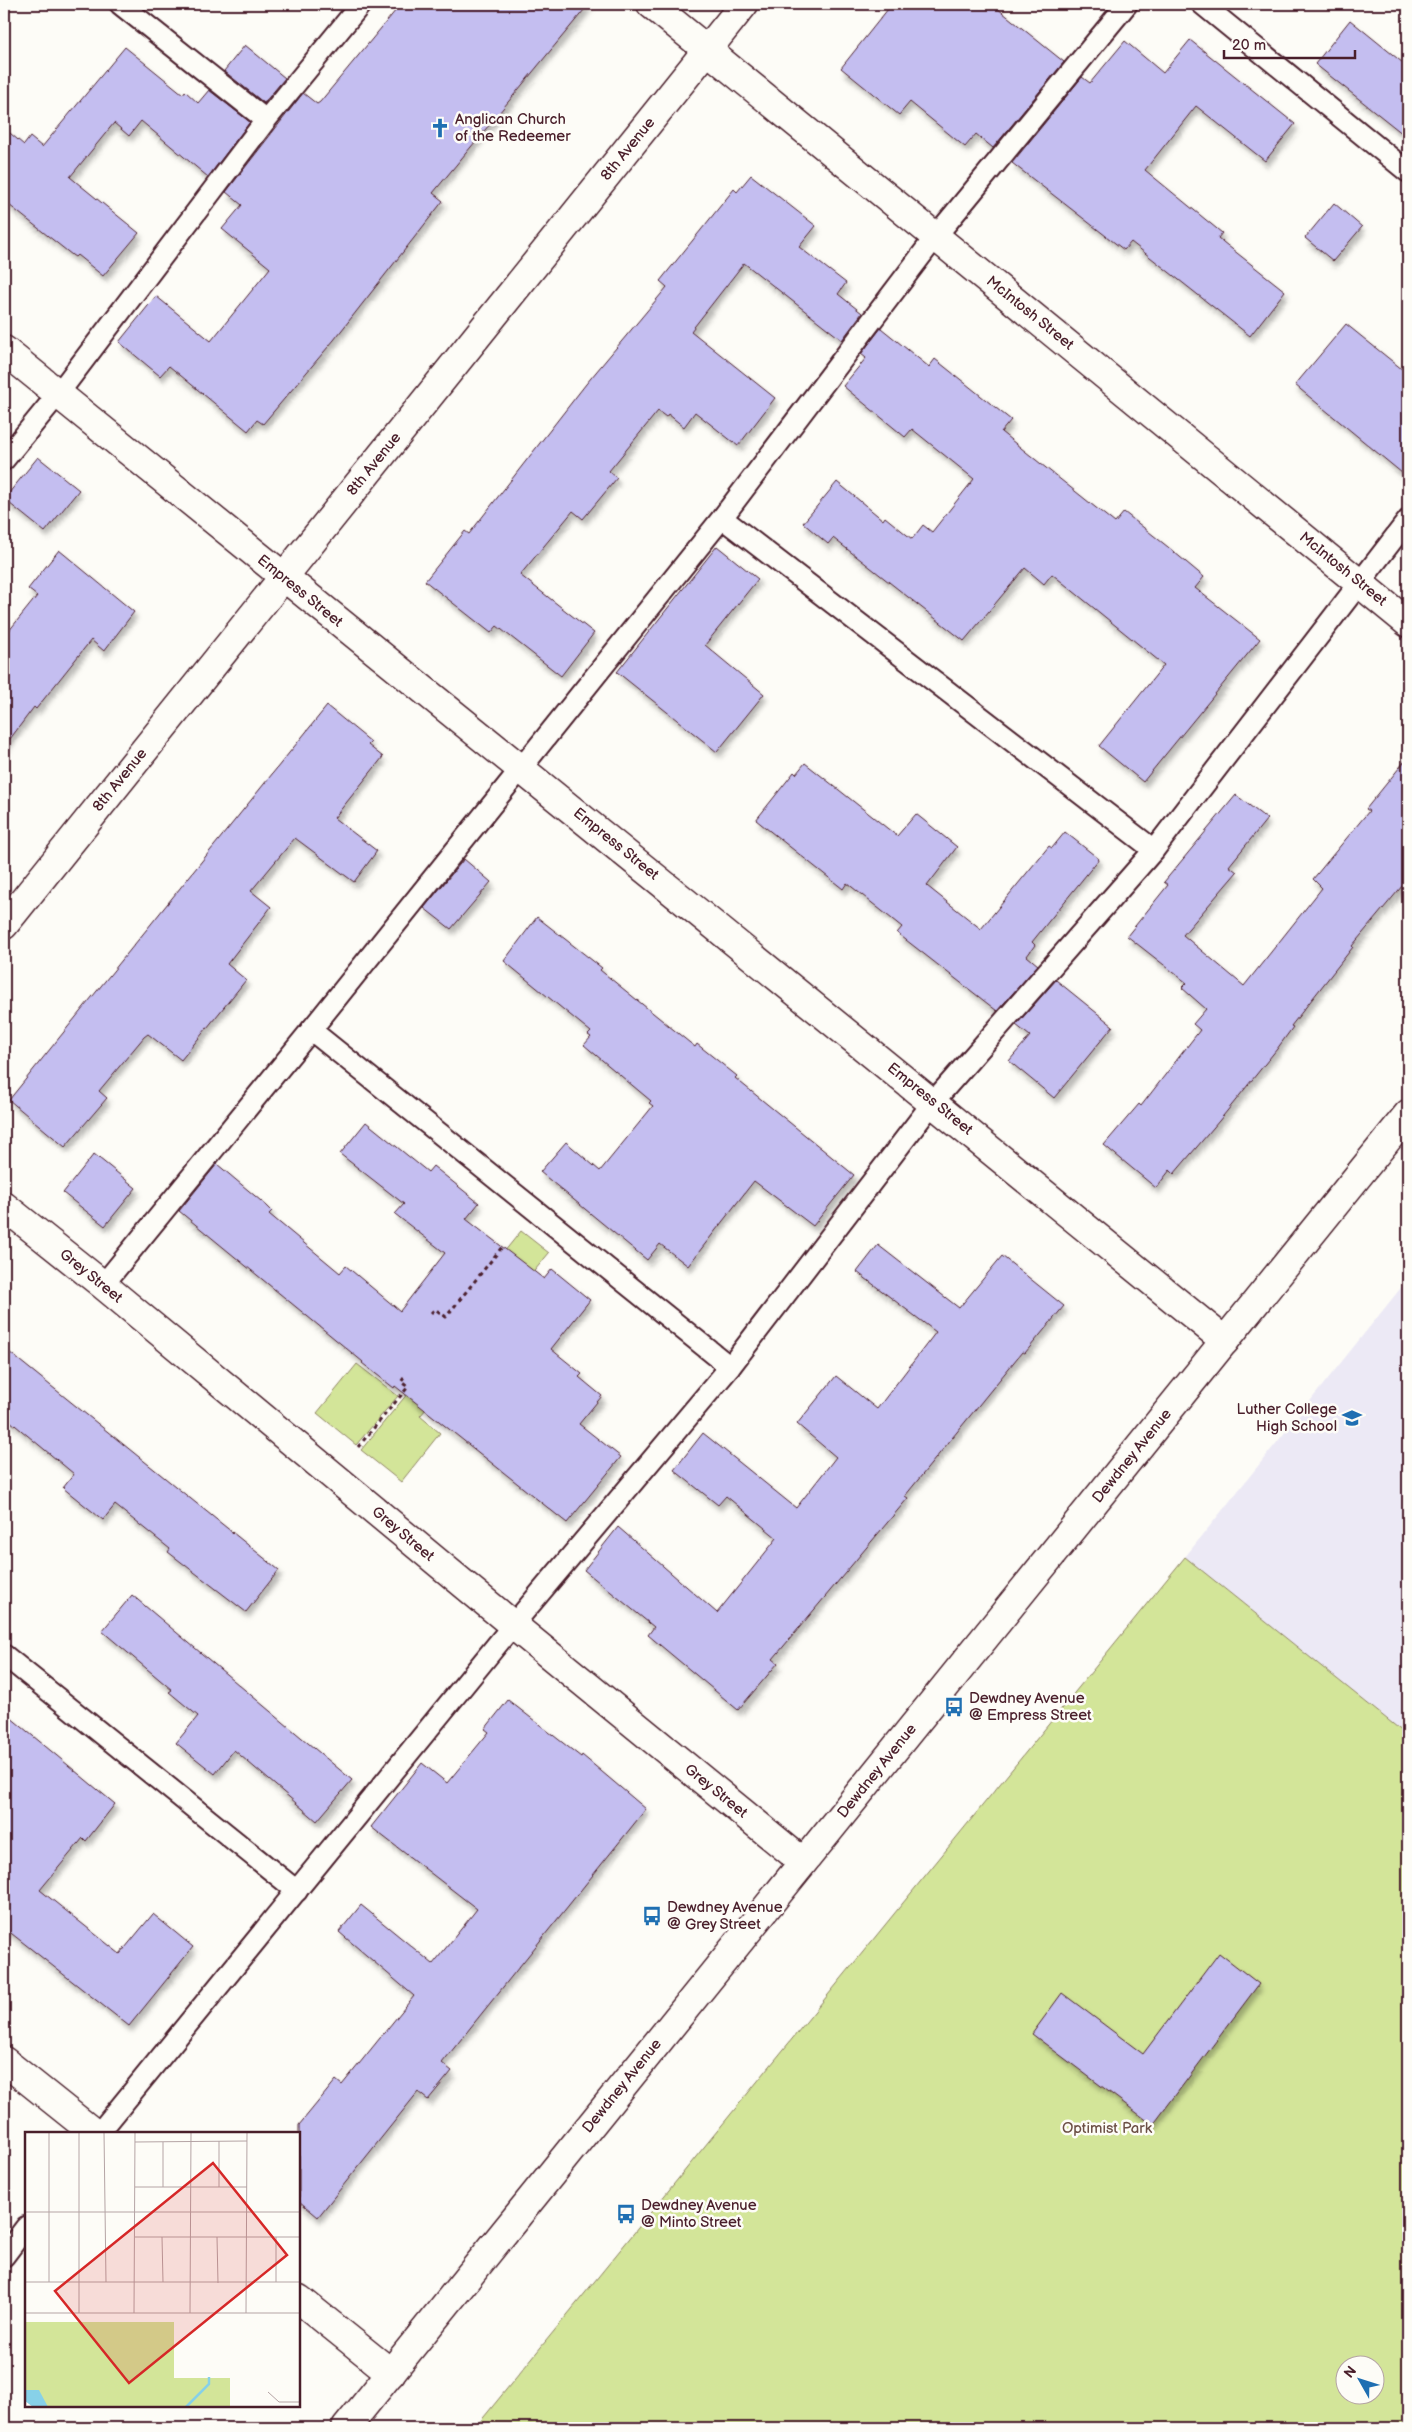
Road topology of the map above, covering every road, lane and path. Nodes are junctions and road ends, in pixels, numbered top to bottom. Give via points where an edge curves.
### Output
1 (120, 4) edge
2 (361, 4) edge
3 (651, 4) edge
4 (744, 4) edge
5 (1126, 4) edge
6 (1202, 4) edge
7 (707, 50) junction
8 (266, 120) junction
9 (1408, 172) edge
10 (936, 236) junction
11 (4, 350) edge
12 (58, 394) junction
13 (4, 460) edge
14 (722, 518) junction
15 (1408, 520) edge
16 (283, 578) junction
17 (1359, 582) junction
18 (1408, 622) edge
19 (520, 767) junction
20 (1154, 850) junction
21 (4, 925) edge
22 (311, 1030) junction
23 (934, 1101) junction
24 (1408, 1114) edge
25 (4, 1206) edge
26 (502, 1247) dead end
27 (103, 1285) junction
28 (431, 1313) dead end
29 (1225, 1341) junction
30 (730, 1367) junction
31 (404, 1378) dead end
32 (356, 1449) dead end
33 (513, 1625) junction
34 (4, 1655) edge
35 (803, 1862) junction
36 (297, 1891) junction
37 (4, 2061) edge
38 (93, 2132) edge
39 (100, 2132) edge
40 (25, 2228) edge
41 (4, 2256) edge
42 (300, 2299) edge
43 (391, 2372) junction
44 (346, 2428) edge

1 - 8 lane
2 - 8 lane
3 - 7 street, McIntosh Street
4 - 7 street, 8th Avenue
5 - 10 lane
6 - 9 lane
7 - 10 street, McIntosh Street
7 - 16 street, 8th Avenue
8 - 12 lane
10 - 14 lane
10 - 17 street, McIntosh Street
11 - 12 street, Empress Street
12 - 13 lane
12 - 16 street, Empress Street
14 - 19 lane
14 - 20 lane
15 - 17 lane
16 - 19 street, Empress Street
16 - 21 street, 8th Avenue
17 - 18 street, McIntosh Street
17 - 20 lane
19 - 22 lane
19 - 23 street, Empress Street
20 - 23 lane
22 - 27 lane
22 - 30 lane
23 - 29 street, Empress Street
23 - 30 lane
24 - 29 street, Dewdney Avenue
25 - 27 street, Grey Street
26 - 28 path via 446,1317 435,1309
27 - 33 street, Grey Street
29 - 35 street, Dewdney Avenue
30 - 33 lane
31 - 32 path via 401,1382 408,1387
33 - 35 street, Grey Street
33 - 36 lane
34 - 36 lane
35 - 43 street, Dewdney Avenue
36 - 39 lane
37 - 38 street
40 - 41 lane
42 - 43 street
43 - 44 street, Dewdney Avenue

